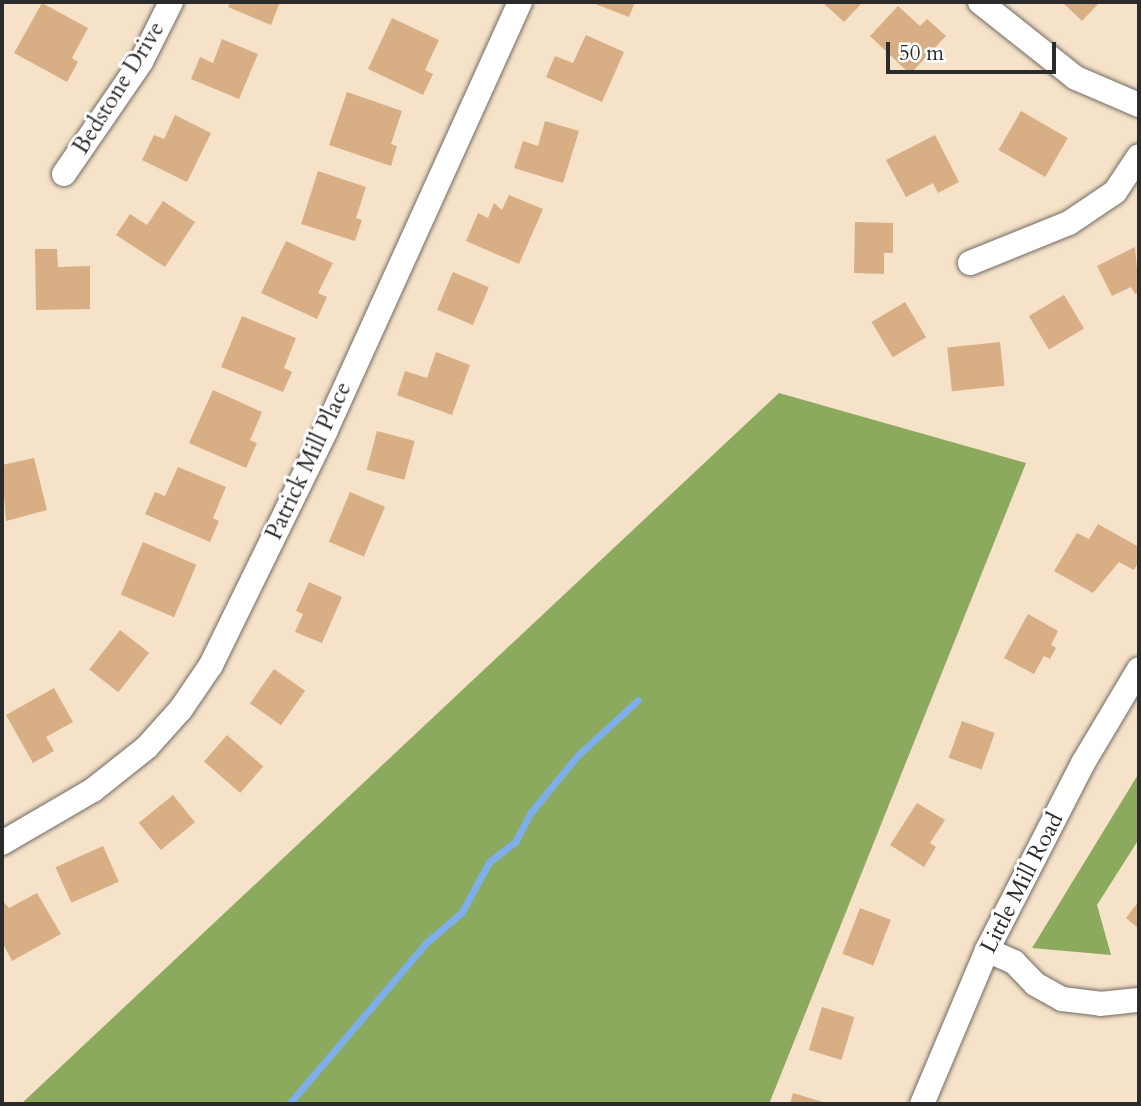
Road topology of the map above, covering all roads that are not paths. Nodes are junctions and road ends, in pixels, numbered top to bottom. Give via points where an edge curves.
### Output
1 (171, 2) edge
2 (520, 2) edge
3 (980, 2) edge
4 (1139, 105) edge
5 (1139, 156) edge
6 (64, 174) dead end
7 (970, 263) dead end
8 (1139, 669) edge
9 (2, 843) edge
10 (987, 950) junction
11 (1139, 1000) edge
12 (922, 1104) edge

1 - 6 street, Bedstone Drive via 141,62
2 - 9 street, Patrick Mill Place via 325,432 211,665 147,747 93,790
3 - 4 street via 1076,78
5 - 7 street via 1115,192 1069,223
8 - 10 street, Little Mill Road via 1083,763
10 - 11 street via 1014,962 1035,984 1062,999 1100,1004
10 - 12 street, Little Mill Road

